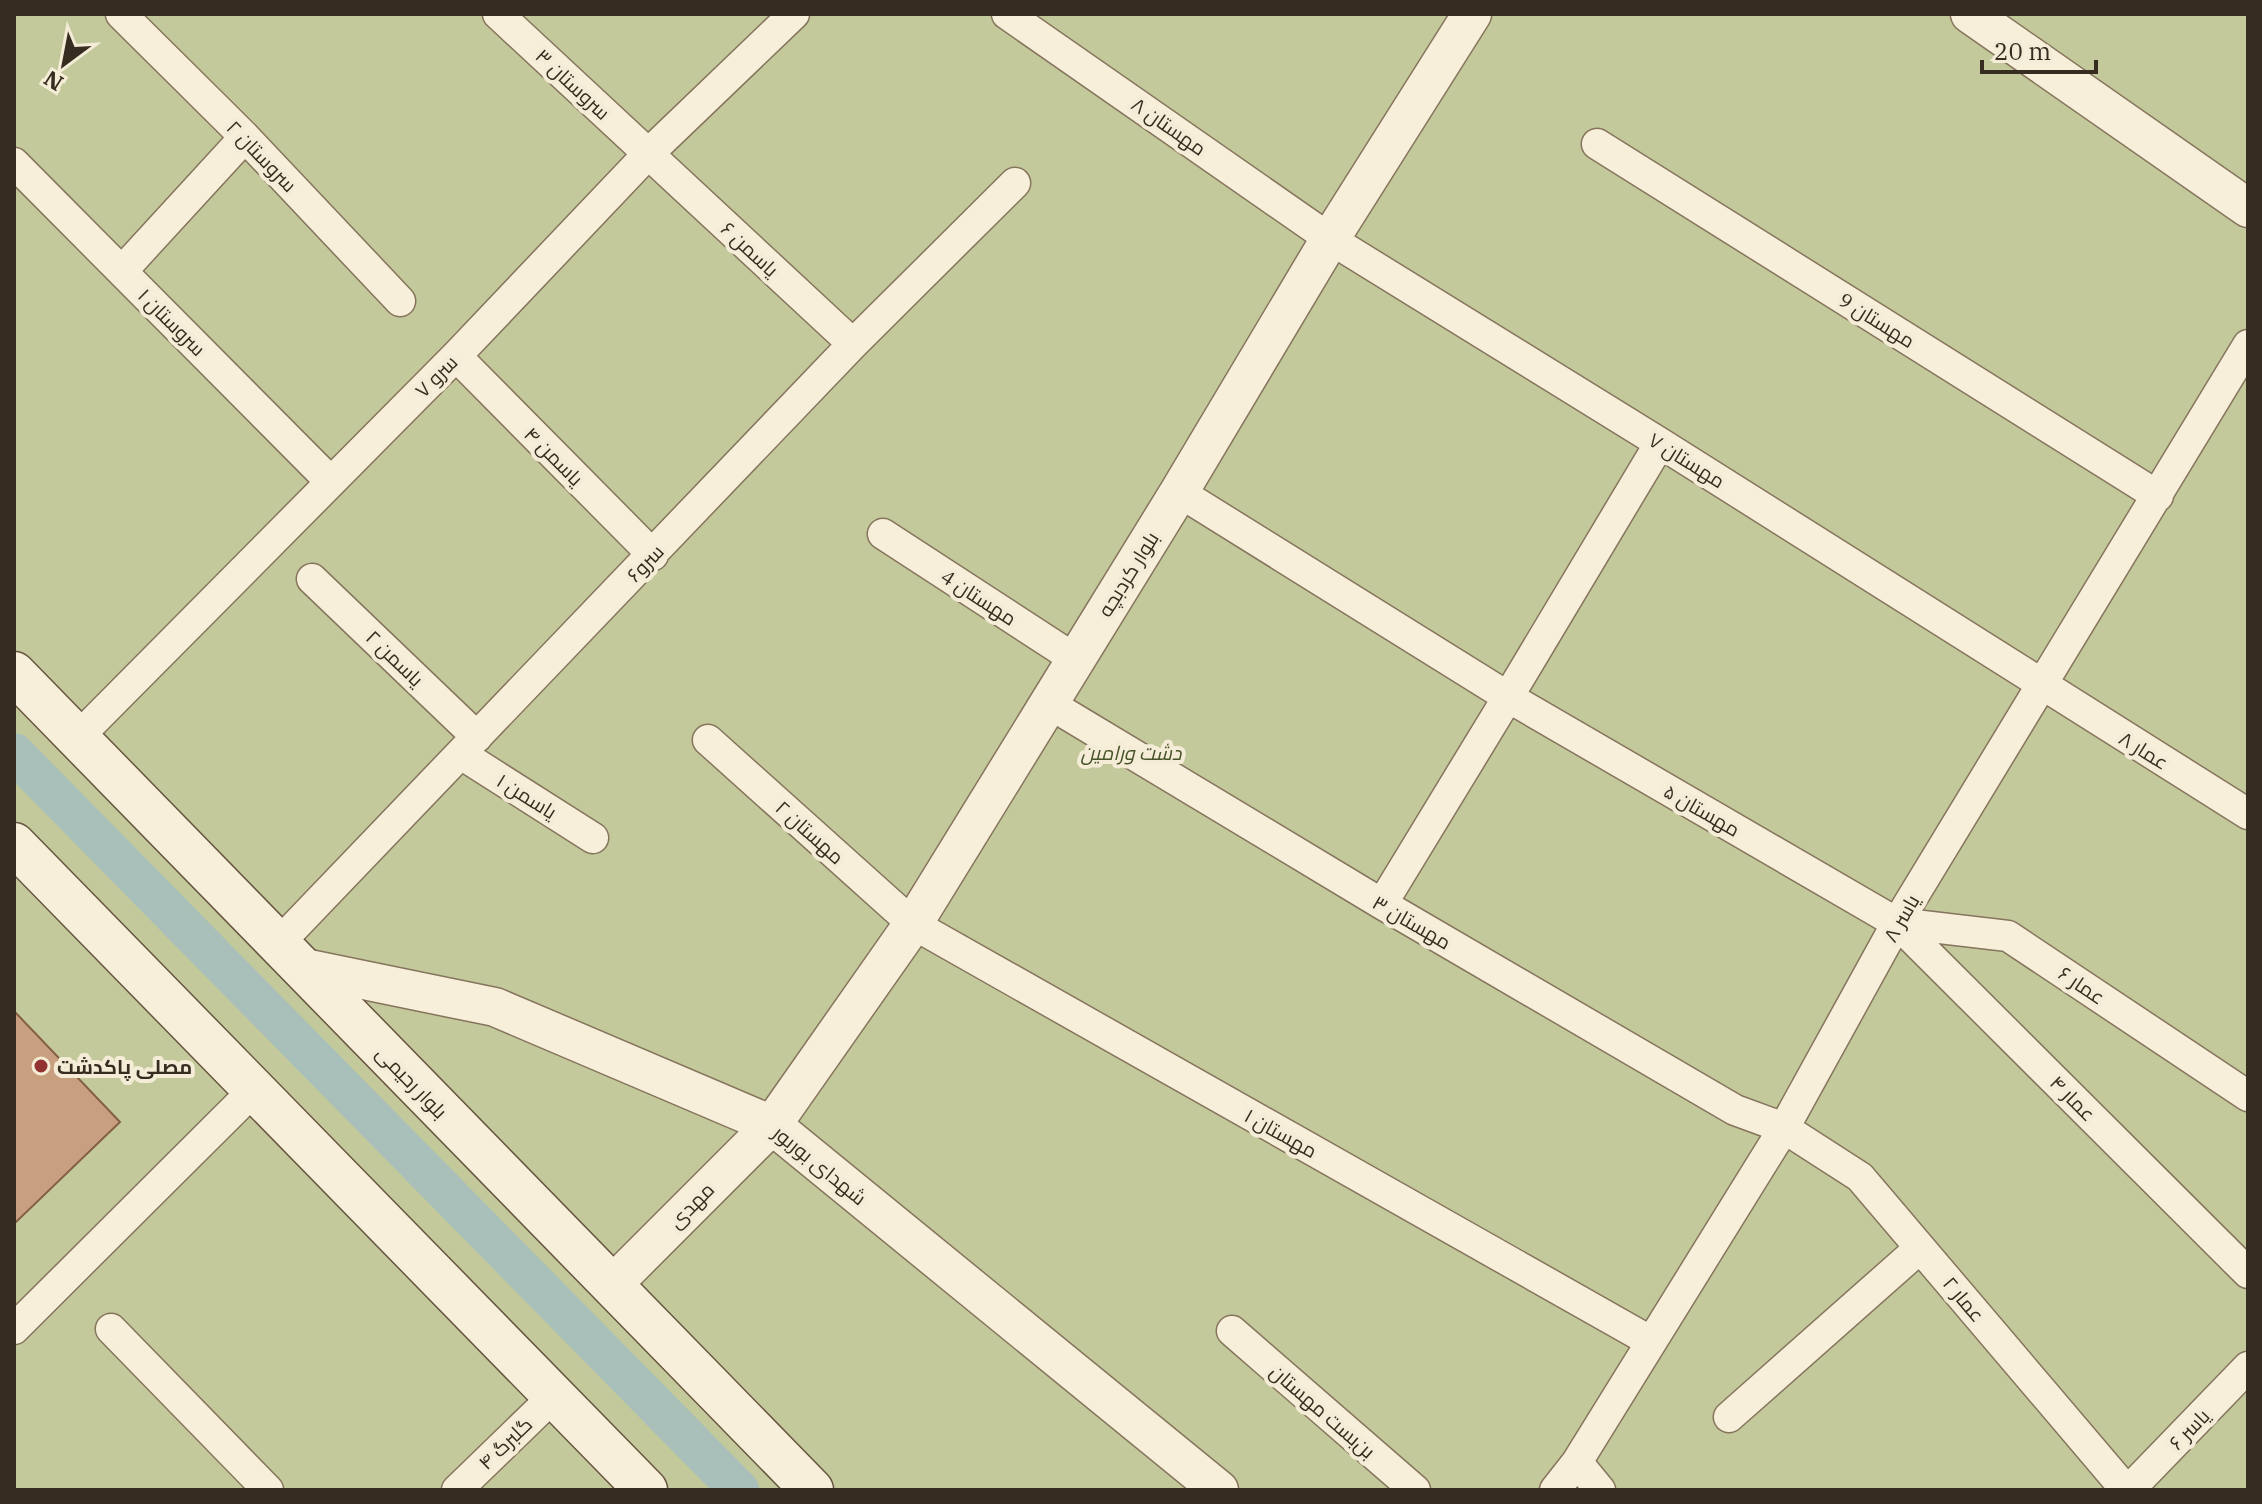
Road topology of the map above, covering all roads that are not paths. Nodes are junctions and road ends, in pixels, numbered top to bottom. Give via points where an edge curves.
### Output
1 (121, 14) edge
2 (498, 14) edge
3 (794, 14) edge
4 (1007, 14) edge
5 (1472, 14) edge
6 (1970, 14) edge
7 (245, 137) junction
8 (1597, 144) dead end
9 (648, 154) junction
10 (14, 163) edge
11 (1015, 183) dead end
12 (2248, 208) edge
13 (1330, 239) junction
14 (122, 271) junction
15 (400, 301) dead end
16 (853, 344) junction
17 (2248, 345) edge
18 (456, 356) junction
19 (1660, 443) junction
20 (330, 481) junction
21 (1179, 492) junction
22 (2158, 496) junction
23 (883, 534) dead end
24 (653, 555) junction
25 (312, 579) dead end
26 (1075, 659) junction
27 (14, 673) edge
28 (2041, 685) junction
29 (1508, 697) junction
30 (1048, 703) junction
31 (77, 738) junction
32 (708, 740) dead end
33 (469, 746) junction
34 (2248, 814) edge
35 (593, 838) dead end
36 (14, 844) edge
37 (1382, 904) junction
38 (1897, 923) junction
39 (913, 924) junction
40 (288, 956) junction
41 (254, 1090) junction
42 (2248, 1096) edge
43 (772, 1125) junction
44 (1784, 1128) junction
45 (1920, 1248) junction
46 (2248, 1273) edge
47 (611, 1286) junction
48 (14, 1329) edge
49 (111, 1329) dead end
50 (1232, 1331) dead end
51 (1650, 1341) junction
52 (2248, 1367) edge
53 (554, 1396) junction
54 (1729, 1417) dead end
55 (1577, 1462) junction
56 (268, 1490) edge
57 (457, 1490) edge
58 (646, 1490) edge
59 (812, 1490) edge
60 (1219, 1490) edge
61 (1415, 1490) edge
62 (1555, 1490) edge
63 (1600, 1490) edge
64 (2128, 1490) edge

1 - 7 street, سروستان ۲
2 - 9 street, سروستان ۳
3 - 9 street, سرو ۷
4 - 13 street, مهستان ۸
5 - 13 street, بلوار کردبچه
6 - 12 street
7 - 14 street
7 - 15 street, سروستان ۲
8 - 22 street, مهستان 9
9 - 16 street, یاسمن ۶
9 - 18 street, سرو ۷
10 - 14 street, سروستان ۱
11 - 16 street, سرو۶
13 - 19 street, مهستان ۷
13 - 21 street, بلوار کردبچه
14 - 20 street, سروستان ۱
16 - 24 street, سرو۶
17 - 22 street, یاسر ۸
18 - 20 street, سرو ۷
18 - 24 street, یاسمن ۴
19 - 28 street, مهستان ۷
19 - 29 street
20 - 31 street, سرو ۷
21 - 26 street, بلوار کردبچه
21 - 29 street, مهستان ۵
22 - 28 street, یاسر ۸
23 - 26 street, مهستان 4
24 - 33 street, سرو۶
25 - 33 street, یاسمن ۲
26 - 30 street, بلوار کردبچه
27 - 31 main road, بلوار رحیمی
28 - 34 street, عمار ۸
28 - 38 street, یاسر ۸
29 - 37 street
29 - 38 street, مهستان ۵
30 - 37 street, مهستان ۳
30 - 39 street, بلوار کردبچه
31 - 40 main road, بلوار رحیمی
32 - 39 street, مهستان ۲
33 - 35 street, یاسمن ۱
33 - 40 street, سرو۶
36 - 41 main road
37 - 44 street, مهستان ۳ via 1735,1110
38 - 42 street, عمار ۶ via 2008,936
38 - 44 street, یاسر ۸
38 - 46 street, عمار ۴
39 - 43 street, بلوار کردبچه
39 - 51 street, مهستان ۱
40 - 43 street, شهدای بوربور via 495,1007
40 - 47 main road, بلوار رحیمی
41 - 48 street
41 - 53 main road
43 - 47 street, مهدی
43 - 60 street, شهدای بوربور
44 - 45 street, عمار ۲ via 1860,1177
44 - 51 street, یاسر ۸
45 - 54 street
45 - 64 street, عمار ۲
47 - 59 main road, بلوار رحیمی
49 - 56 street
50 - 61 street, بن‌بست مهستان
51 - 55 street, یاسر ۸
52 - 64 street, یاسر ۶
53 - 57 street, گلبرگ ۴
53 - 58 main road
55 - 62 street, یاسر ۸
55 - 63 street

